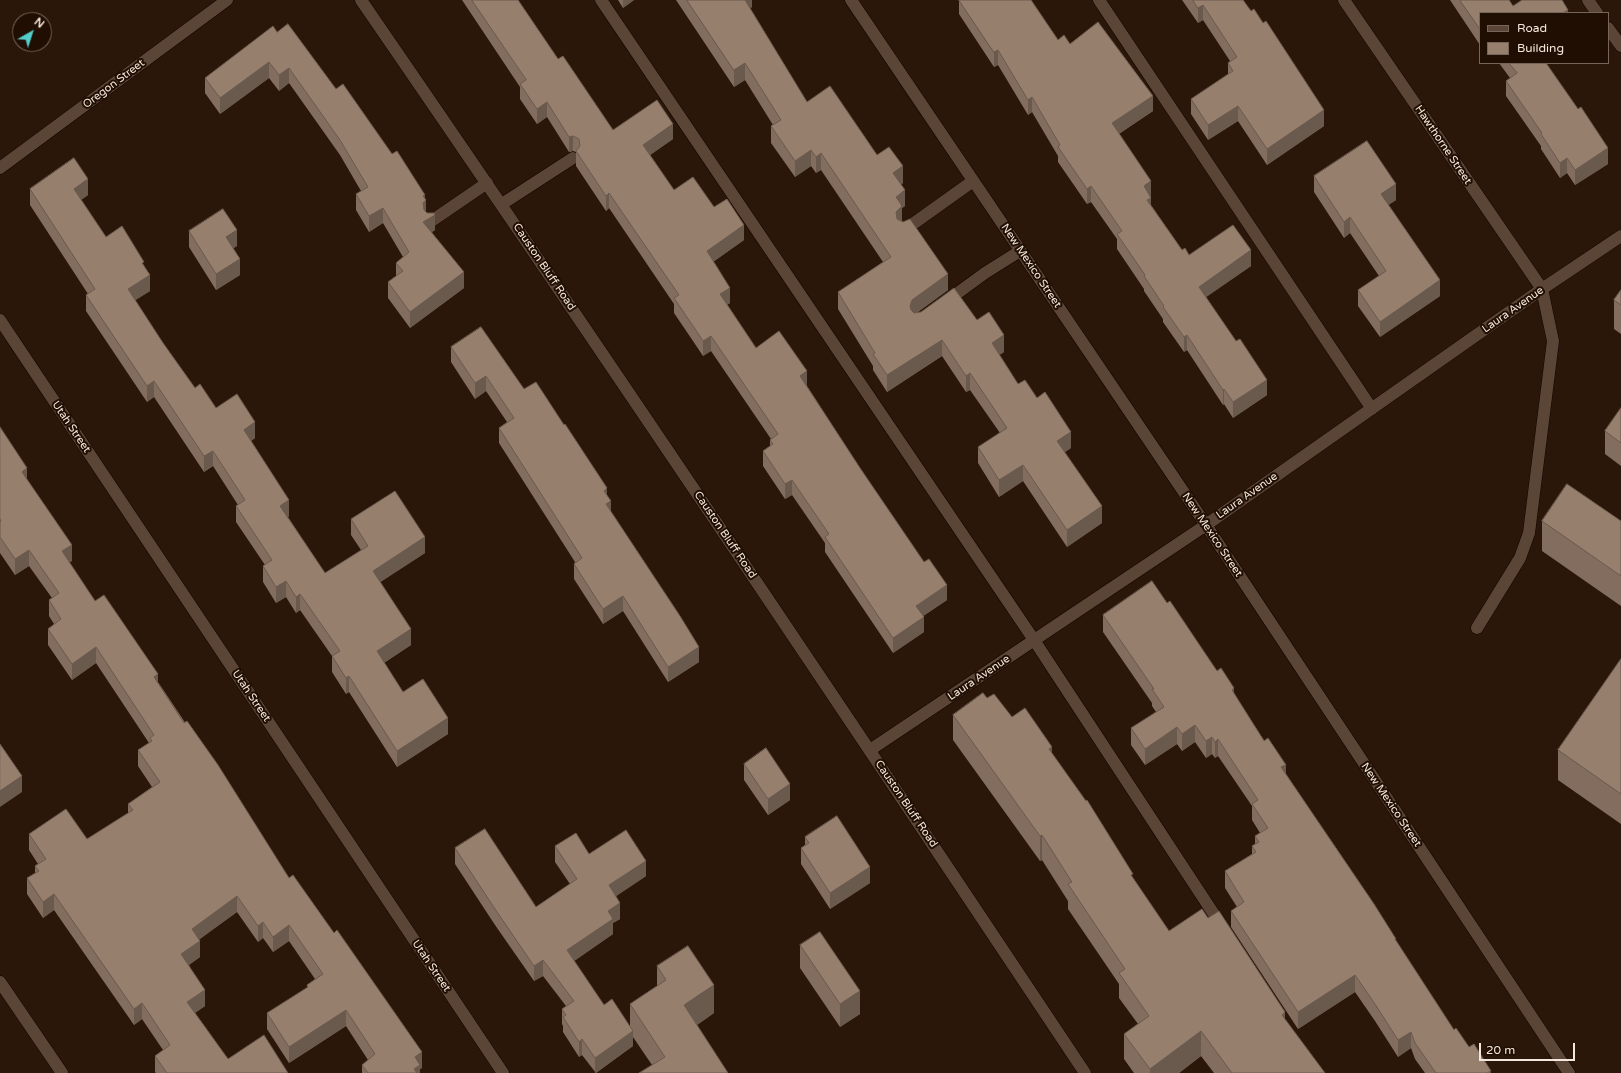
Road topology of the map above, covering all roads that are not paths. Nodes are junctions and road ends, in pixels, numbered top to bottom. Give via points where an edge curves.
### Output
1 (227, 0) edge
2 (361, 0) edge
3 (601, 0) edge
4 (851, 0) edge
5 (1099, 0) edge
6 (1344, 0) edge
7 (1588, 0) edge
8 (213, 4) edge
9 (1596, 12) edge
10 (1609, 29) edge
11 (1621, 46) edge
12 (573, 158) dead end
13 (0, 168) edge
14 (973, 181) junction
15 (487, 183) junction
16 (502, 204) junction
17 (430, 222) edge
18 (903, 230) edge
19 (1621, 236) edge
20 (1020, 251) junction
21 (1542, 289) junction
22 (936, 309) edge
23 (0, 320) edge
24 (1372, 409) junction
25 (1206, 525) junction
26 (1477, 628) dead end
27 (1034, 640) junction
28 (870, 750) junction
29 (1231, 940) edge
30 (0, 982) edge
31 (62, 1073) edge
32 (503, 1073) edge
33 (1085, 1073) edge
34 (1569, 1073) edge

1 - 8 street, Oregon Street
2 - 15 street, Causton Bluff Road
3 - 27 street
4 - 14 street, New Mexico Street
5 - 24 street
6 - 21 street, Hawthorne Street
7 - 9 street
8 - 13 street, Oregon Street
10 - 11 street
12 - 16 street
14 - 18 street
14 - 20 street, New Mexico Street
15 - 16 street, Causton Bluff Road
15 - 17 street
16 - 28 street, Causton Bluff Road
19 - 21 street, Laura Avenue
20 - 22 street
20 - 25 street, New Mexico Street
21 - 24 street, Laura Avenue
21 - 26 street via 1554,341 1529,533 1520,558
23 - 32 street, Utah Street
24 - 25 street, Laura Avenue
25 - 27 street, Laura Avenue
25 - 34 street, New Mexico Street
27 - 28 street, Laura Avenue
27 - 29 street
28 - 33 street, Causton Bluff Road
30 - 31 street

